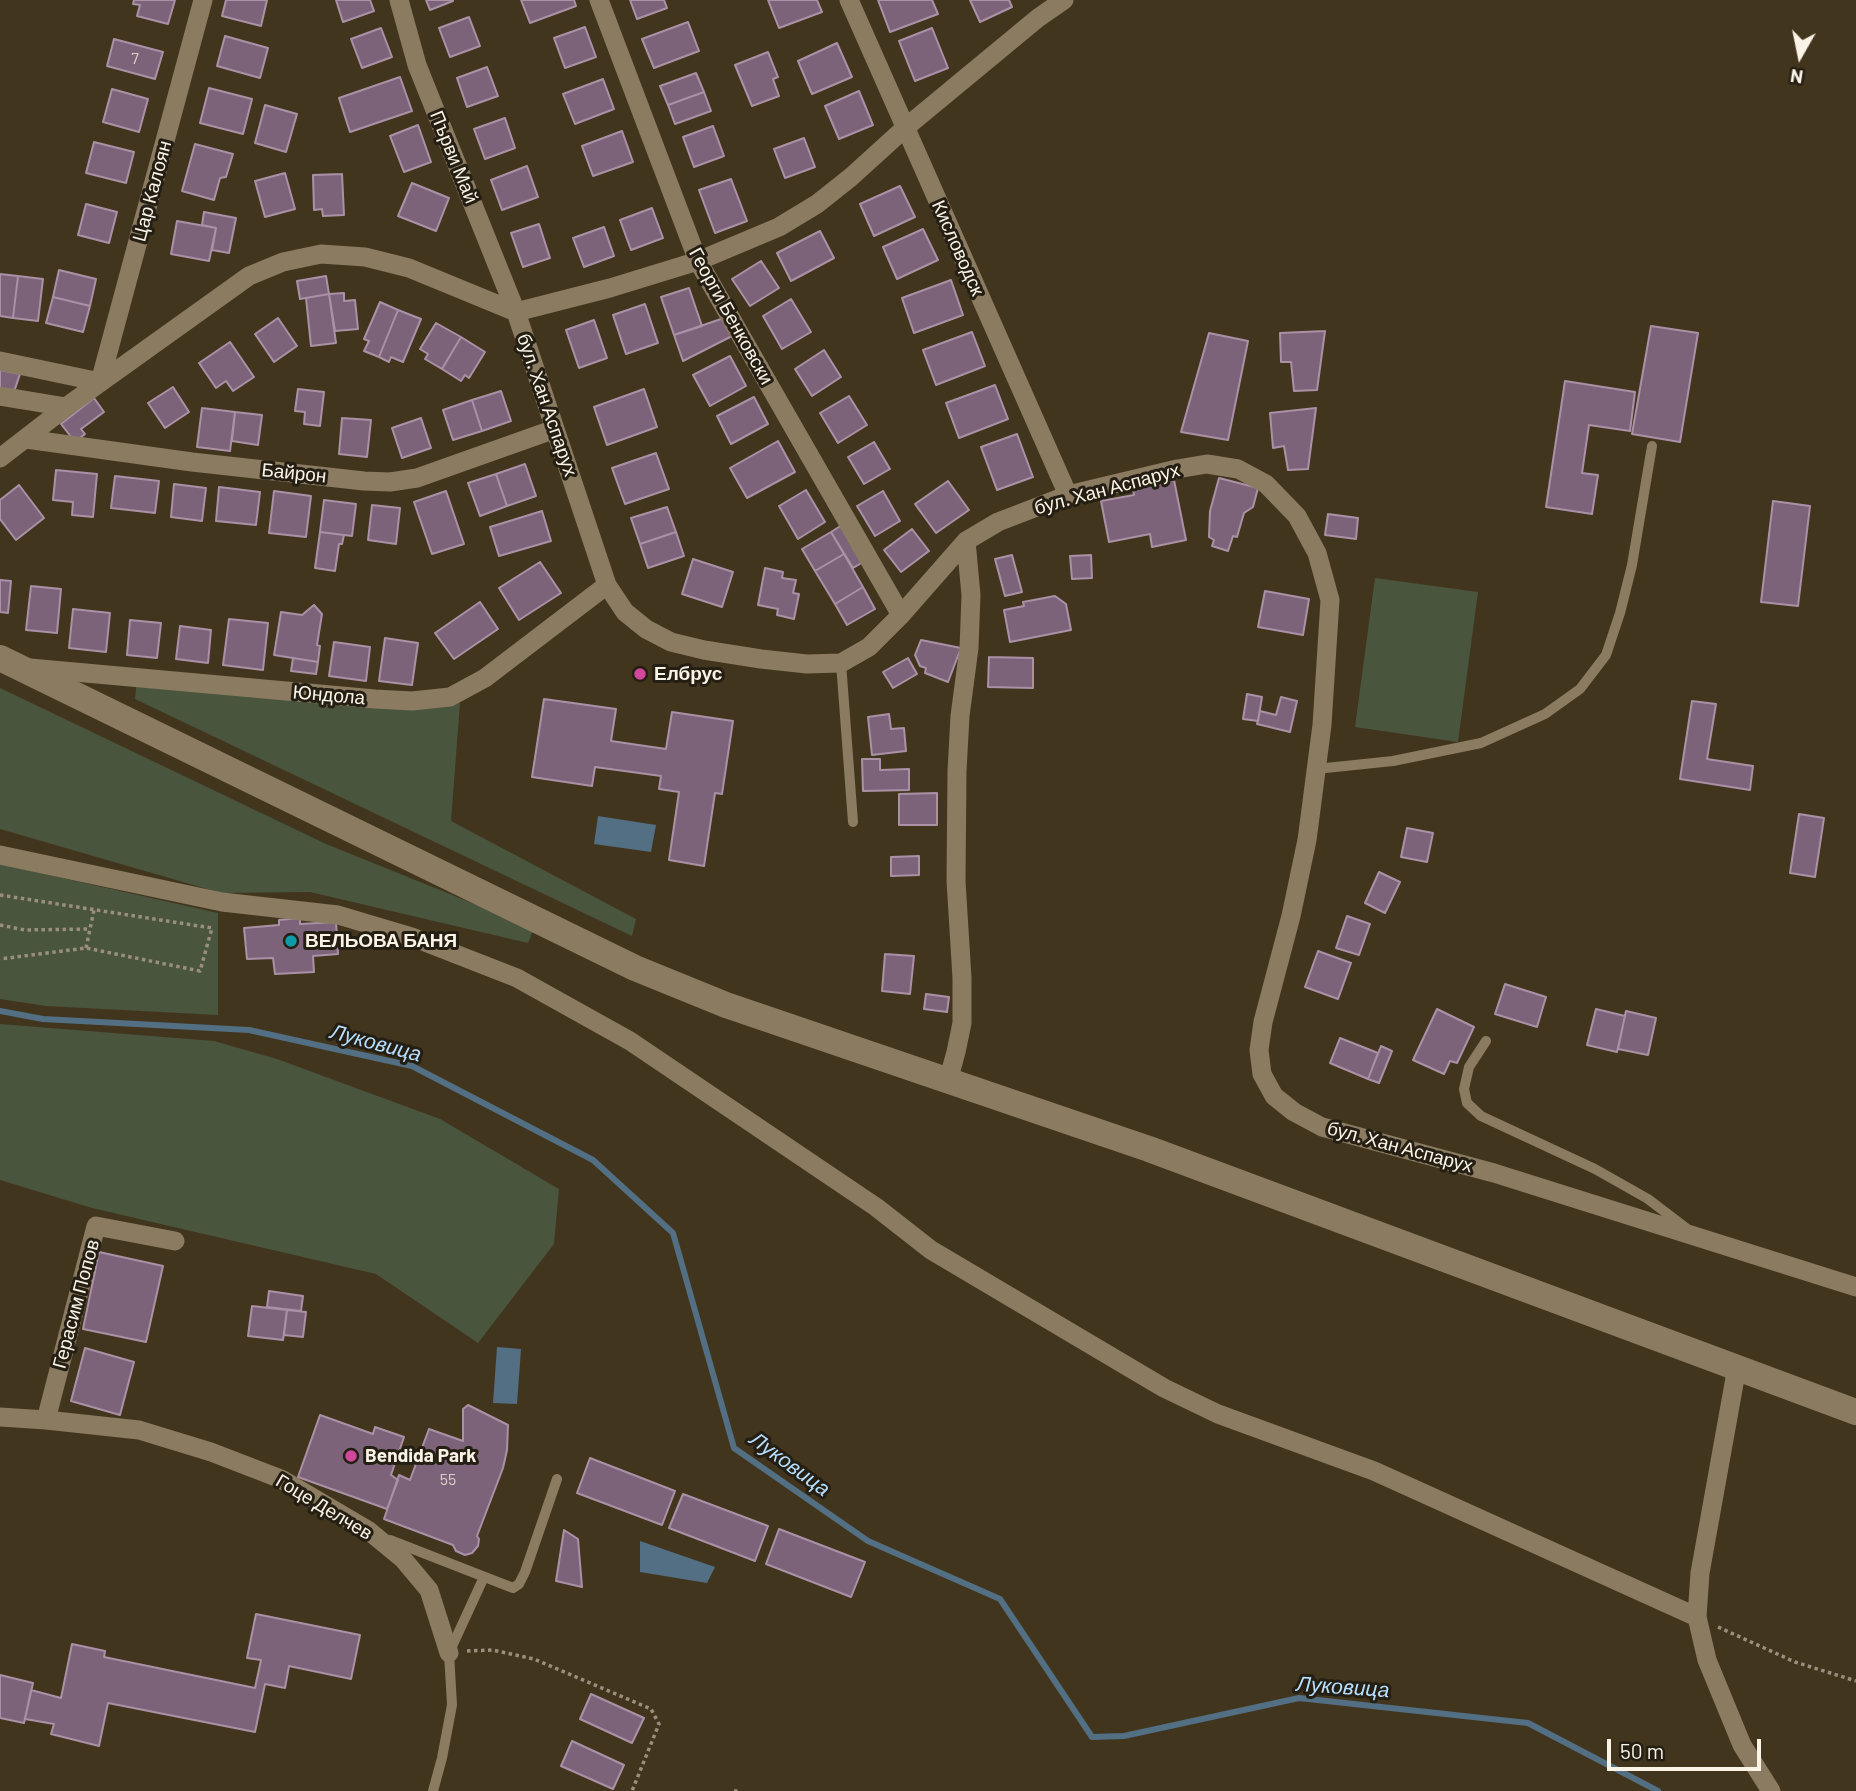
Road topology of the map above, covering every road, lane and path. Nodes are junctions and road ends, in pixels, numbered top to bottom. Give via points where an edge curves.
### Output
1 (203, 0) edge
2 (399, 0) edge
3 (599, 0) edge
4 (849, 0) edge
5 (1064, 0) edge
6 (905, 128) junction
7 (698, 261) junction
8 (516, 312) junction
9 (0, 361) edge
10 (100, 382) junction
11 (0, 396) edge
12 (66, 407) junction
13 (555, 429) junction
14 (26, 439) junction
15 (1652, 446) dead end
16 (0, 458) edge
17 (1068, 495) junction
18 (966, 541) junction
19 (607, 585) junction
20 (901, 615) junction
21 (8, 662) edge
22 (841, 663) junction
23 (1315, 769) junction
24 (853, 822) dead end
25 (0, 855) edge
26 (0, 895) edge
27 (94, 910) junction
28 (0, 925) edge
29 (90, 929) junction
30 (86, 948) junction
31 (0, 959) edge
32 (1486, 1041) dead end
33 (948, 1081) junction
34 (1699, 1238) junction
35 (175, 1241) dead end
36 (1856, 1287) edge
37 (1737, 1367) junction
38 (1856, 1412) edge
39 (0, 1418) edge
40 (46, 1420) junction
41 (557, 1479) dead end
42 (369, 1531) junction
43 (484, 1577) junction
44 (1697, 1617) junction
45 (449, 1653) junction
46 (1856, 1681) edge
47 (1772, 1790) edge
48 (433, 1791) edge
49 (632, 1791) edge

1 - 10 street, Цар Калоян
2 - 8 street, Първи Май via 417,65
3 - 7 street, Георги Бенковски
4 - 6 street, Кисловодск
5 - 6 street
6 - 7 street via 817,204
6 - 17 street, Кисловодск
7 - 8 street
7 - 20 street, Георги Бенковски
8 - 10 street, бул. Хан Аспарух via 409,268 365,257 321,254 283,261 249,276
8 - 13 street, бул. Хан Аспарух
9 - 10 street
10 - 12 street, бул. Хан Аспарух
11 - 12 street
12 - 14 street, бул. Хан Аспарух
13 - 14 street, Байрон via 416,478 390,482 205,464
13 - 19 street, бул. Хан Аспарух
14 - 16 street, бул. Хан Аспарух
15 - 23 lane via 1620,613 1606,655 1580,689 1545,714 1480,743 1393,761
17 - 18 street, бул. Хан Аспарух via 998,522
17 - 23 street, бул. Хан Аспарух via 1207,464 1238,469 1266,484 1297,516 1317,553 1330,600
18 - 20 street, бул. Хан Аспарух
18 - 33 street via 971,596 960,716 956,881 962,1023
19 - 21 street, Юндола via 485,678 450,697 387,700
19 - 22 street, бул. Хан Аспарух via 625,612 670,642 761,659
20 - 22 street, бул. Хан Аспарух via 869,647
21 - 33 main road, Юндола via 635,968 726,1005
22 - 24 lane
23 - 34 street, бул. Хан Аспарух via 1307,840 1259,1050 1262,1073 1274,1096 1322,1127 1494,1173
25 - 44 street via 222,902 338,915 412,937 517,978 631,1041 876,1207 931,1250 1164,1388 1217,1414 1374,1471
26 - 27 path
27 - 29 path
27 - 30 path via 212,928 200,971
28 - 29 path via 25,930
29 - 30 path
30 - 31 path
32 - 34 lane via 1469,1067 1464,1089 1474,1110 1627,1186
33 - 37 main road, Юндола via 1149,1149
34 - 36 street, бул. Хан Аспарух
35 - 40 street, Герасим Попов via 96,1226
37 - 38 main road, Юндола
37 - 44 street via 1700,1573
39 - 40 street, Гоце Делчев
40 - 42 street, Гоце Делчев via 139,1430 211,1452 281,1479
41 - 43 lane via 519,1584 513,1588
42 - 43 lane
42 - 45 street, Гоце Делчев via 403,1559 429,1590
43 - 45 lane
44 - 46 path via 1796,1662
44 - 47 street via 1707,1660 1742,1745
45 - 48 lane, Гоце Делчев via 452,1705
45 - 49 path via 493,1650 534,1658 652,1709 660,1724

